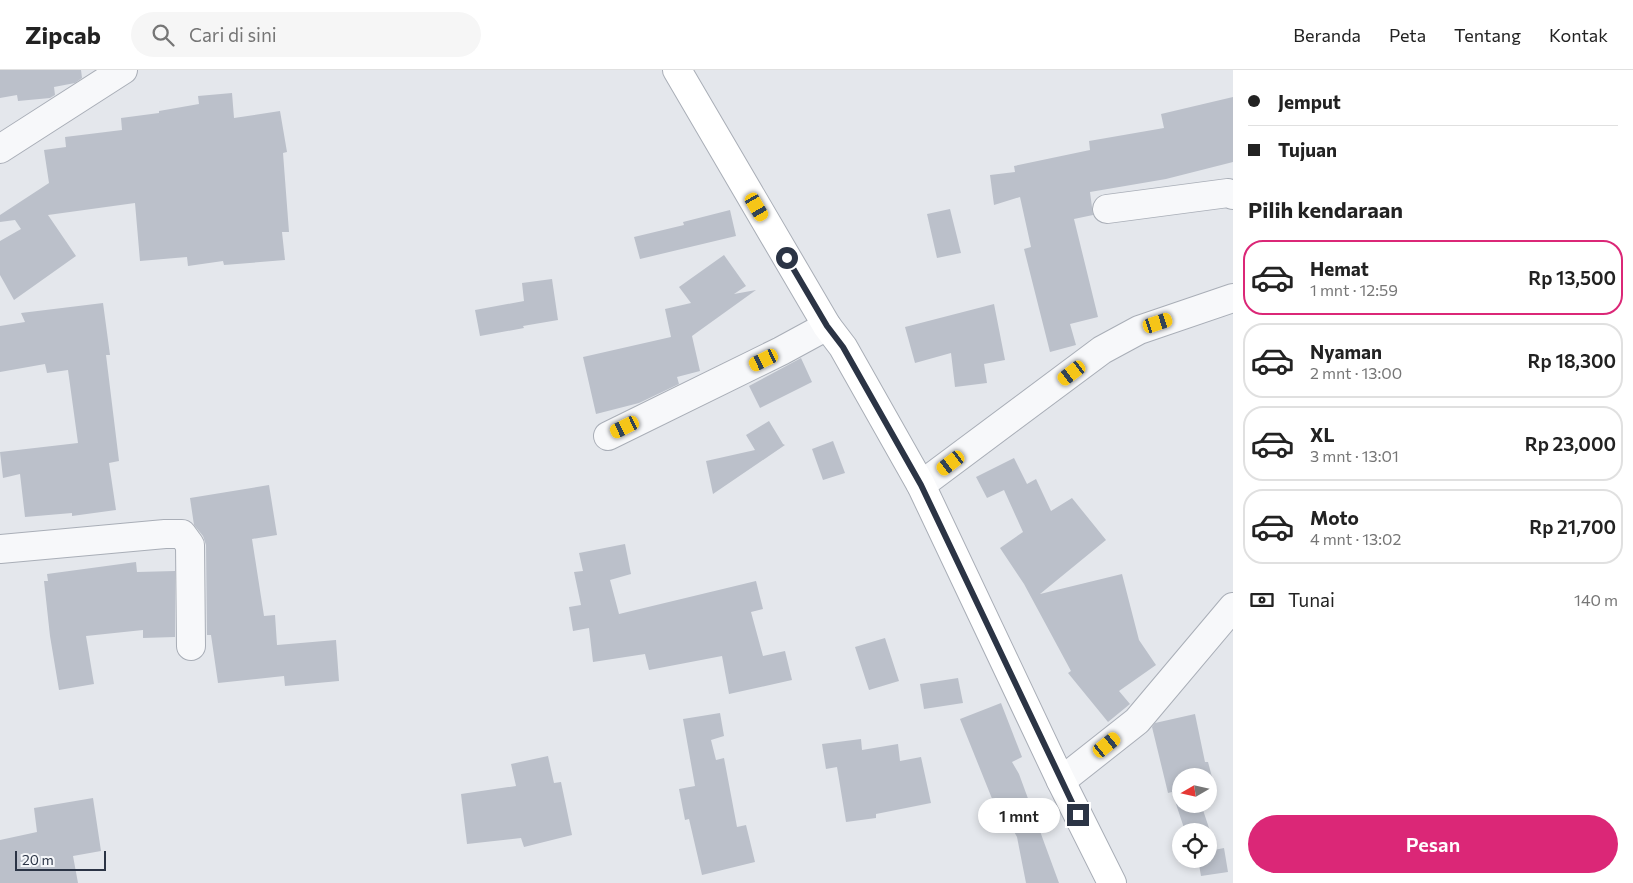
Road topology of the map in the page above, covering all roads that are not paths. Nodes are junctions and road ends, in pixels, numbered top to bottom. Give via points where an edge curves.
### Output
1 (123, 70) edge
2 (677, 70) edge
3 (0, 149) edge
4 (1233, 195) edge
5 (1107, 209) dead end
6 (1233, 298) edge
7 (827, 326) junction
8 (608, 436) dead end
9 (921, 485) junction
10 (0, 549) edge
11 (1233, 607) edge
12 (191, 646) dead end
13 (1061, 781) junction
14 (1112, 883) edge

1 - 3 street
2 - 7 street
4 - 5 street via 1228,193
6 - 9 street via 1139,330 1102,350
7 - 8 street
7 - 9 street via 843,347
9 - 13 street
10 - 12 street via 182,534 190,545
11 - 13 street via 1137,720
13 - 14 street

